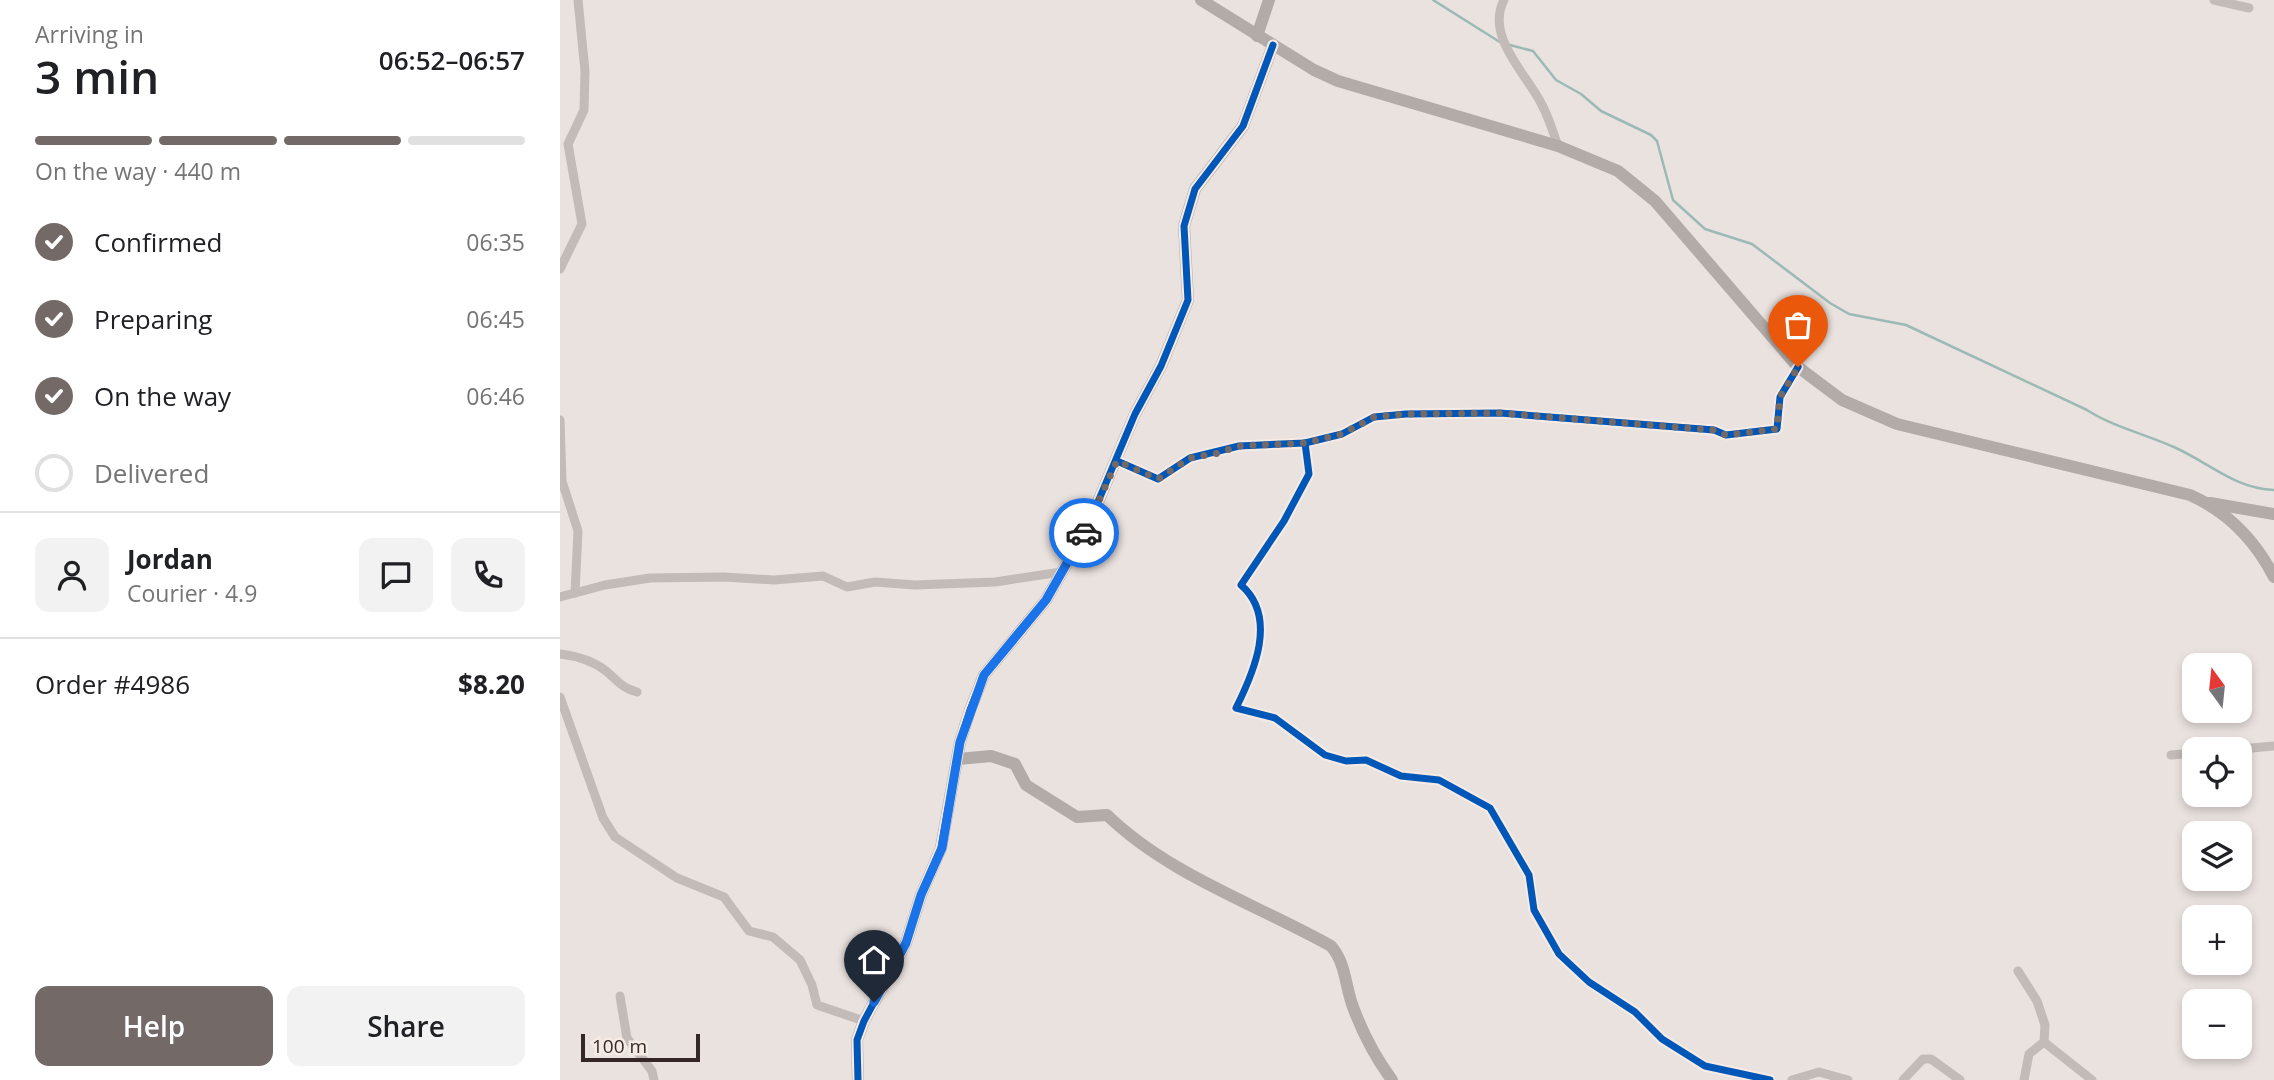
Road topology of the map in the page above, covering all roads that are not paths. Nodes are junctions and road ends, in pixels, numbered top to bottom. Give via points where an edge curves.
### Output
1 (578, 0) edge
2 (1201, 0) edge
3 (1269, 0) edge
4 (1504, 0) edge
5 (2214, 0) edge
6 (2249, 8) dead end
7 (1257, 36) junction
8 (1273, 45) junction
9 (1559, 146) junction
10 (560, 269) edge
11 (1798, 367) junction
12 (560, 420) edge
13 (1305, 443) junction
14 (1117, 461) junction
15 (2207, 503) junction
16 (2274, 514) edge
17 (1060, 572) junction
18 (2274, 572) edge
19 (575, 593) junction
20 (560, 597) edge
21 (560, 654) edge
22 (637, 692) dead end
23 (560, 696) edge
24 (2274, 746) edge
25 (2252, 748) edge
26 (2182, 754) edge
27 (2171, 755) dead end
28 (958, 759) junction
29 (2018, 971) dead end
30 (620, 996) dead end
31 (864, 1021) junction
32 (2044, 1042) junction
33 (654, 1080) edge
34 (858, 1080) edge
35 (1392, 1080) edge
36 (1770, 1080) edge
37 (1792, 1080) edge
38 (1848, 1080) edge
39 (1903, 1080) edge
40 (1960, 1080) edge
41 (2024, 1080) edge
42 (2092, 1080) edge

1 - 10 street via 584,110 568,144 582,224
2 - 7 street
3 - 7 street
4 - 9 street via 1499,16 1505,46 1542,105
5 - 6 street
7 - 8 street
8 - 9 street via 1338,80
8 - 14 street via 1243,126 1195,189 1184,226 1188,300
9 - 11 street via 1618,171 1643,189
11 - 13 street via 1780,397 1777,429 1726,435 1714,430 1500,413 1406,414 1374,417 1342,434
11 - 15 street via 1842,400 1878,418 2171,490
12 - 19 street via 562,481 578,531
13 - 14 street via 1238,446 1190,458 1158,479
13 - 36 street via 1309,474 1241,585 1258,612 1260,653 1236,708 1275,718 1325,755 1366,760 1401,776 1439,780 1490,808 1529,875 1534,910 1559,954 1589,982 1635,1012 1662,1040 1705,1066
14 - 17 street
15 - 16 street
15 - 18 street via 2239,528
17 - 19 street via 995,582 875,582 847,587 823,576 650,578
17 - 28 street via 1046,600 984,675
19 - 20 street
21 - 22 street via 581,657 606,671 622,688
23 - 31 street via 603,818 615,837 677,878 724,897 749,931 773,937 800,960 817,1004
24 - 25 street
26 - 27 street
28 - 31 street via 942,848 906,943
28 - 35 street via 991,756 1016,764 1026,785 1077,817 1107,815 1130,837 1195,878 1331,946 1340,957 1352,1005 1374,1056
29 - 32 street via 2037,1001 2045,1025
30 - 33 street via 626,1038
31 - 34 street via 858,1040
32 - 41 street via 2029,1054
32 - 42 street
37 - 38 street via 1819,1072
39 - 40 street via 1923,1059 1931,1059

